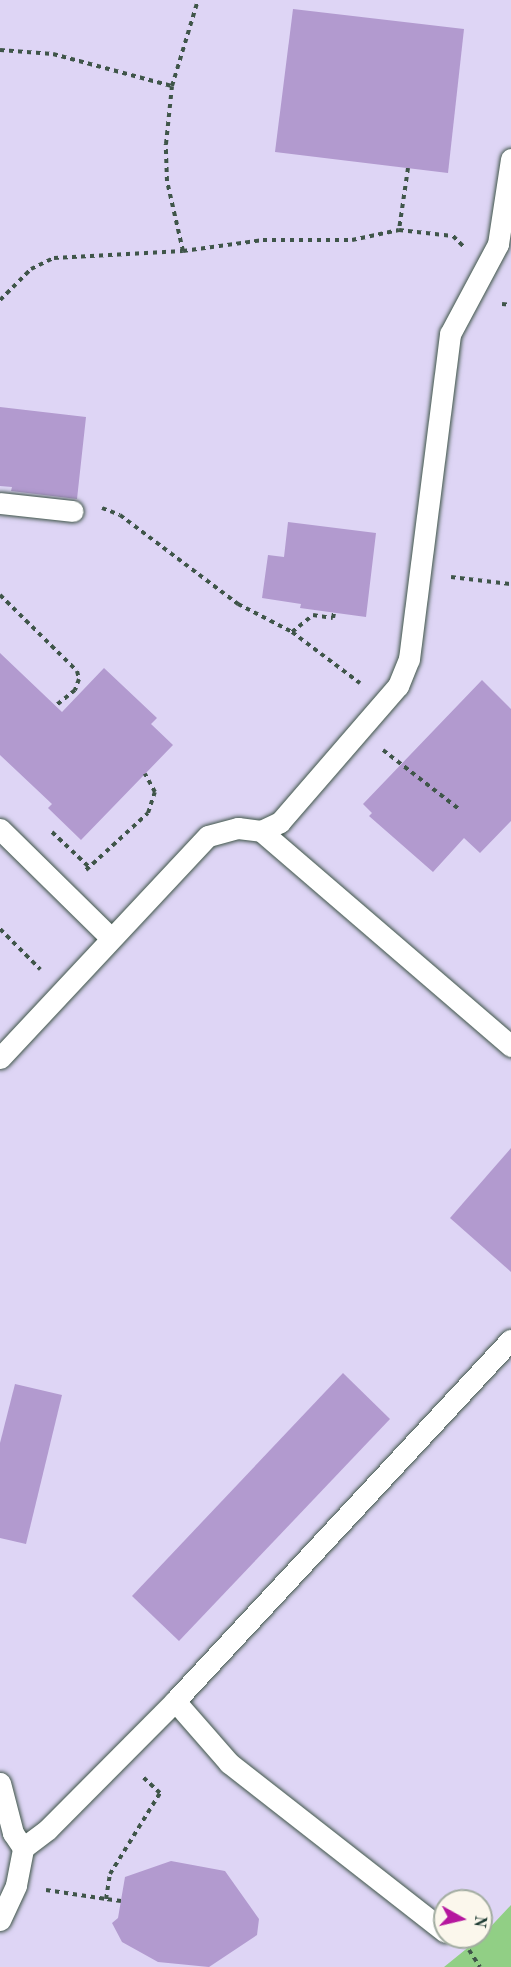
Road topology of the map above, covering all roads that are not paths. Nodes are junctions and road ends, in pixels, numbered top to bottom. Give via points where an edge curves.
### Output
1 (511, 159) edge
2 (0, 502) edge
3 (73, 511) road end
4 (0, 829) edge
5 (261, 831) junction
6 (110, 937) junction
7 (511, 1046) edge
8 (0, 1058) edge
9 (511, 1340) edge
10 (175, 1701) junction
11 (0, 1783) edge
12 (23, 1848) junction
13 (0, 1920) edge
14 (433, 1923) edge

1 - 5 lane via 498,244 450,334 409,658 398,686 361,732 280,822
2 - 3 lane
4 - 6 lane
5 - 6 lane via 238,828 208,836
5 - 7 lane
6 - 8 lane
9 - 10 lane
10 - 12 lane via 118,1754 48,1829
10 - 14 lane via 229,1763
11 - 12 lane via 13,1833
12 - 13 lane via 16,1885

